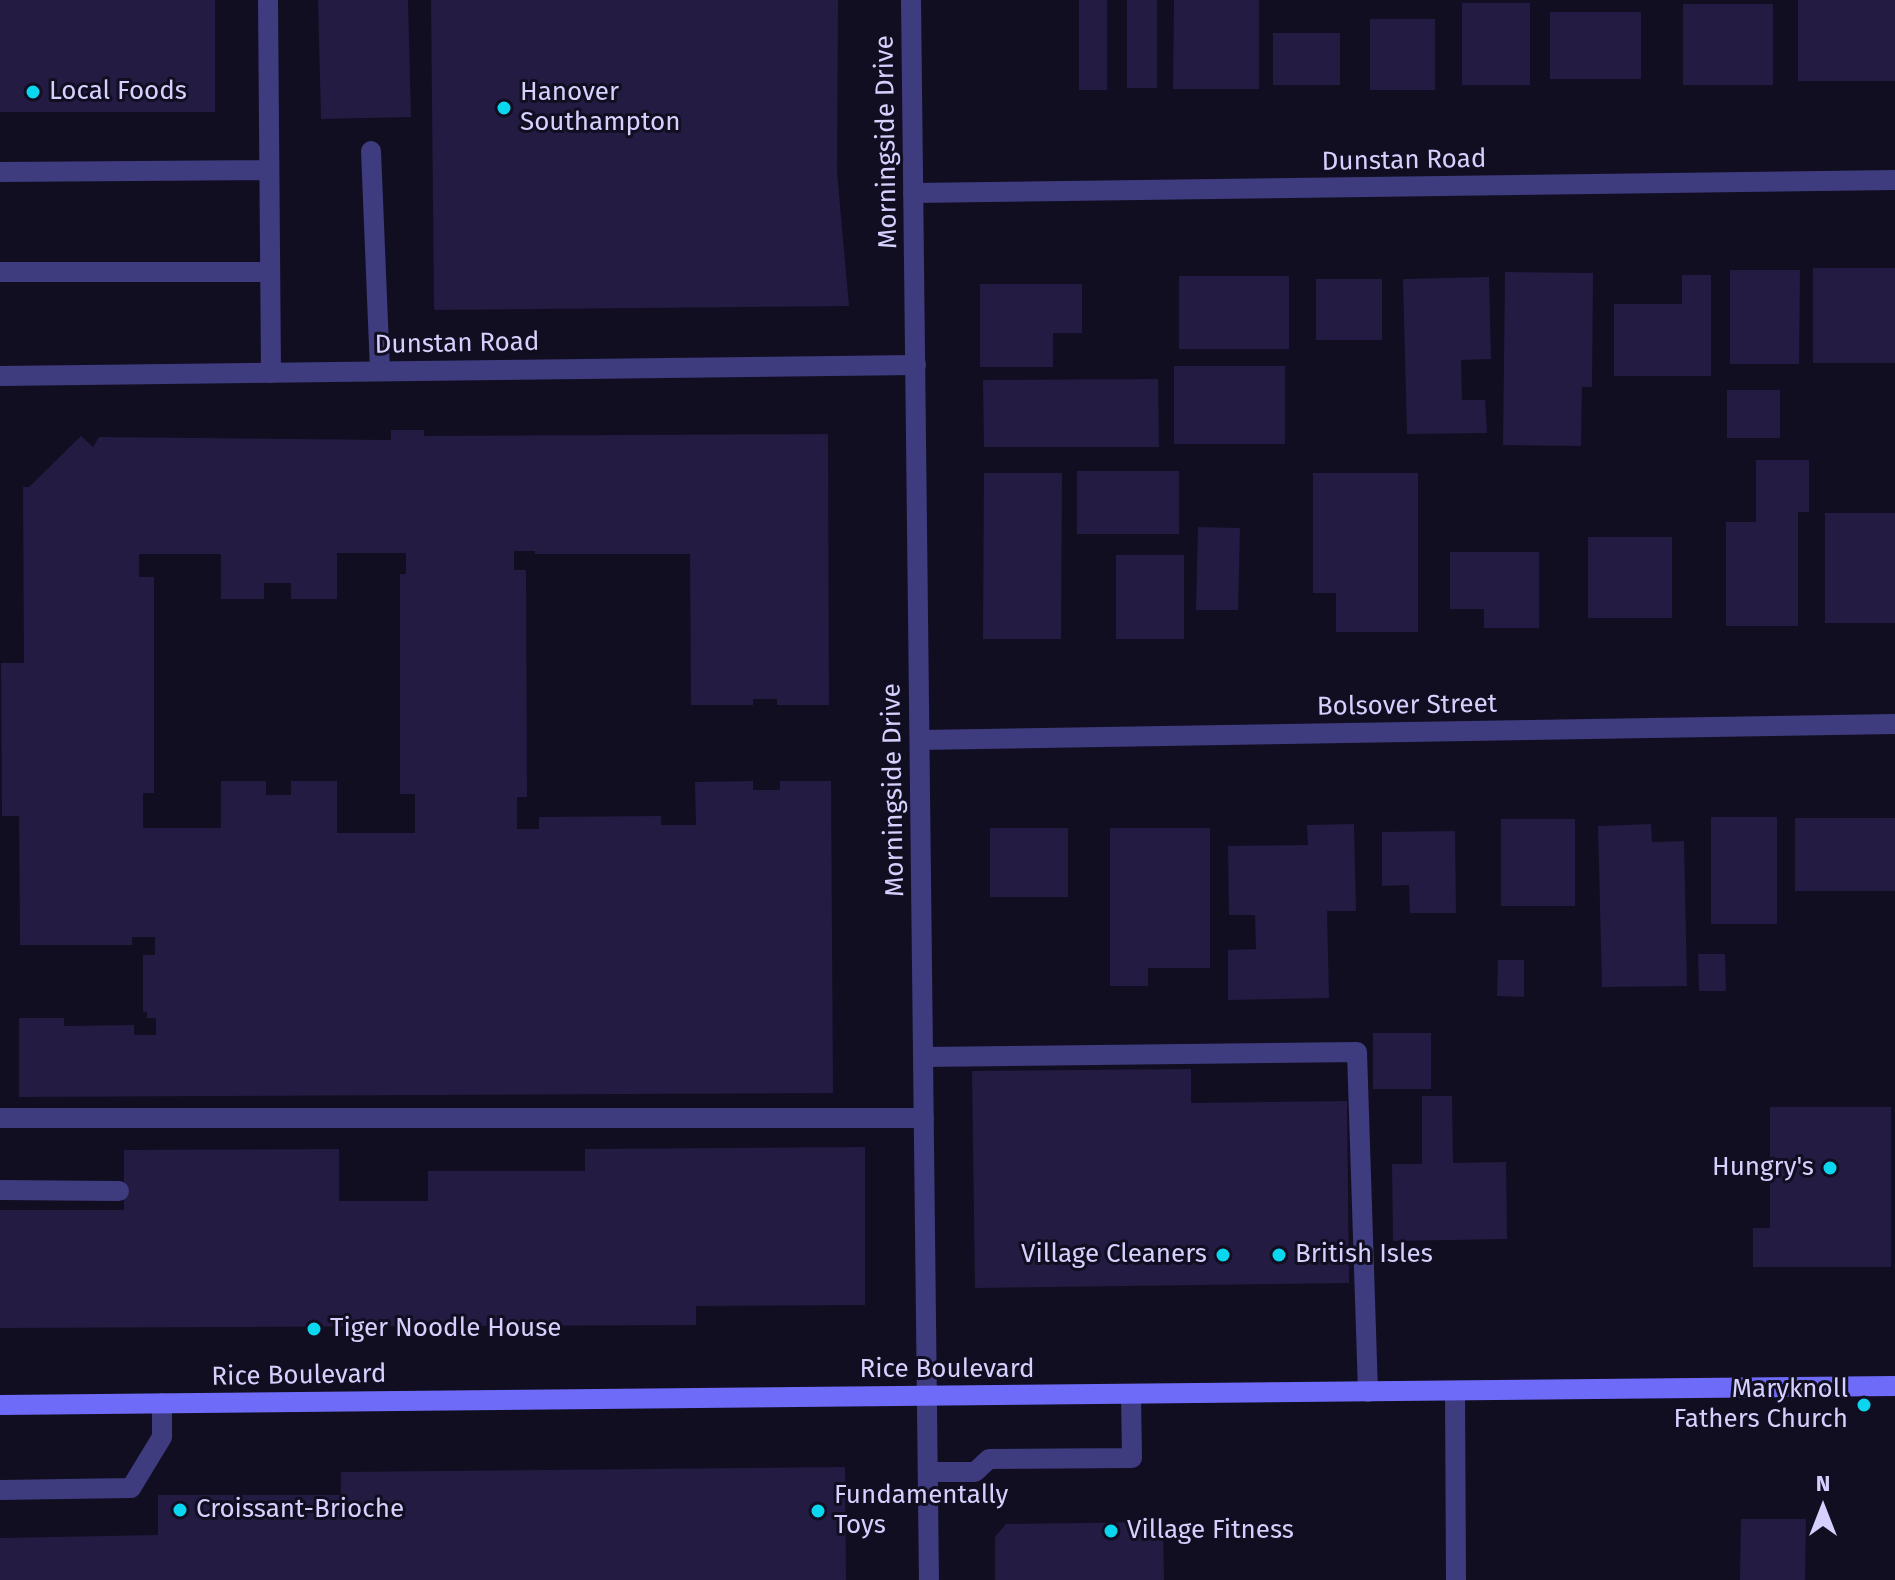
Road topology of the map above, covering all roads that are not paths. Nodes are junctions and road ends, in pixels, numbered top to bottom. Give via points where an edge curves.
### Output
1 (268, 0) edge
2 (911, 0) edge
3 (371, 151) dead end
4 (269, 170) junction
5 (0, 172) edge
6 (1895, 180) edge
7 (913, 193) junction
8 (0, 272) edge
9 (270, 272) junction
10 (916, 365) junction
11 (380, 371) junction
12 (271, 373) junction
13 (0, 376) edge
14 (1895, 724) edge
15 (920, 740) junction
16 (923, 1057) junction
17 (0, 1118) edge
18 (924, 1118) junction
19 (0, 1190) edge
20 (119, 1191) dead end
21 (1895, 1386) edge
22 (1455, 1391) junction
23 (1368, 1392) junction
24 (1131, 1394) junction
25 (927, 1396) junction
26 (162, 1403) junction
27 (0, 1405) edge
28 (928, 1472) junction
29 (0, 1490) edge
30 (929, 1580) edge
31 (1456, 1580) edge

1 - 4 street
2 - 7 street, Morningside Drive
3 - 11 street
4 - 5 street
4 - 9 street
6 - 7 street, Dunstan Road
7 - 10 street, Morningside Drive
8 - 9 street
9 - 12 street
10 - 11 street, Dunstan Road
10 - 15 street, Morningside Drive
11 - 12 street, Dunstan Road
12 - 13 street, Dunstan Road
14 - 15 street, Bolsover Street
15 - 16 street, Morningside Drive
16 - 18 street, Morningside Drive
16 - 23 street via 1357,1052
17 - 18 street
18 - 25 street, Morningside Drive
19 - 20 street
21 - 22 main road, Rice Boulevard
22 - 23 main road, Rice Boulevard
22 - 31 street
23 - 24 main road, Rice Boulevard
24 - 25 main road, Rice Boulevard
24 - 28 street via 1132,1458 989,1459 975,1472
25 - 26 main road, Rice Boulevard
25 - 28 street, Morningside Drive
26 - 27 main road, Rice Boulevard
26 - 29 street via 162,1437 131,1488
28 - 30 street, Morningside Drive

